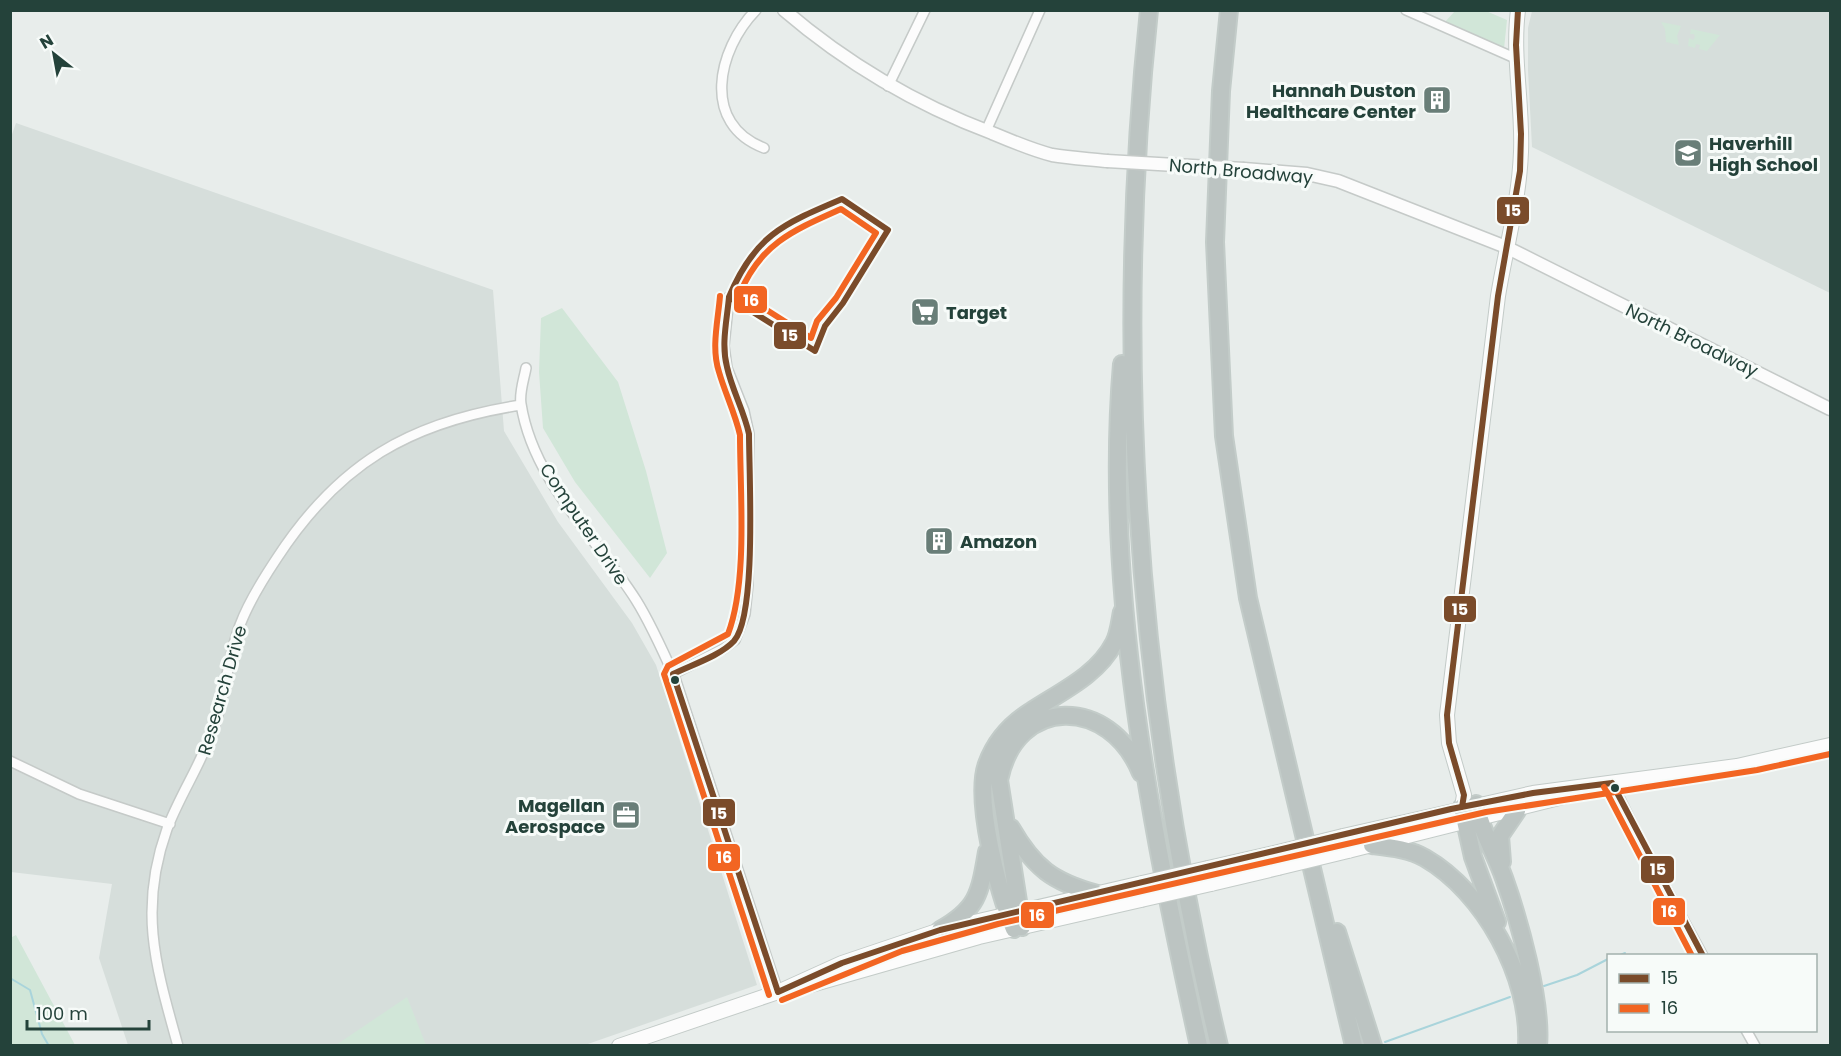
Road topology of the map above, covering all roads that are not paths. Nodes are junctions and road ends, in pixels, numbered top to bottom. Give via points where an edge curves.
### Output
1 (756, 10) edge
2 (784, 10) edge
3 (925, 10) edge
4 (1040, 10) edge
5 (1149, 10) edge
6 (1229, 10) edge
7 (1406, 10) edge
8 (1518, 10) edge
9 (1517, 59) junction
10 (888, 86) junction
11 (986, 131) junction
12 (764, 148) dead end
13 (1506, 247) junction
14 (1131, 289) junction
15 (729, 297) dead end
16 (526, 368) dead end
17 (521, 405) junction
18 (1830, 409) edge
19 (1125, 596) junction
20 (673, 674) junction
21 (1830, 745) edge
22 (10, 760) edge
23 (1612, 783) junction
24 (1147, 787) junction
25 (1469, 809) junction
26 (1517, 811) junction
27 (1003, 815) junction
28 (170, 824) junction
29 (989, 839) junction
30 (1372, 844) junction
31 (1308, 850) junction
32 (1504, 878) junction
33 (1097, 894) junction
34 (1016, 920) junction
35 (940, 930) junction
36 (1502, 940) junction
37 (1702, 954) edge
38 (778, 992) junction
39 (1747, 1032) edge
40 (1373, 1044) edge
41 (178, 1046) edge
42 (619, 1046) edge
43 (1199, 1046) edge
44 (1219, 1046) edge
45 (1354, 1046) edge
46 (1527, 1046) edge
47 (1538, 1046) edge
48 (1755, 1046) edge

1 - 12 street via 728,54 723,70 723,97 735,130
2 - 10 street, North Broadway via 843,57
3 - 10 street
4 - 11 street
5 - 14 highway via 1137,145
6 - 31 highway via 1215,242 1224,436 1248,598
7 - 9 street
8 - 9 main road
9 - 13 main road via 1521,151 1513,230
10 - 11 street, North Broadway
11 - 13 street, North Broadway, bridge via 1052,154 1307,174 1337,181
13 - 18 street, North Broadway
13 - 25 main road via 1447,715 1449,743
14 - 19 highway via 1118,432
14 - 44 highway via 1137,512 1156,715 1186,903
15 - 20 street via 724,346 727,368 749,434 745,614 735,640
16 - 17 street, Computer Drive
17 - 20 street, Computer Drive via 548,477 636,600
17 - 28 street, Research Drive via 453,419 386,447 349,473 312,509 253,596 240,624 216,720
19 - 24 highway
19 - 29 highway via 1115,642 1091,672 1028,713 999,740 986,766
20 - 38 street, Computer Drive
21 - 23 main road via 1737,766
22 - 28 street via 79,794
23 - 25 main road via 1533,793
23 - 26 main road
23 - 37 street
24 - 27 highway via 1128,747 1113,731 1100,722 1073,715 1053,717 1029,727 1003,758 999,780
24 - 43 highway via 1179,963
25 - 26 main road
25 - 30 main road
25 - 32 highway
25 - 33 main road, bridge
25 - 36 highway via 1473,857
26 - 32 highway via 1500,836
27 - 33 highway via 1041,868 1066,886
27 - 34 highway via 1013,861
28 - 41 street, Research Drive via 155,876 151,923 154,955
29 - 34 highway via 994,871
29 - 35 highway via 979,894 970,909
30 - 34 main road, bridge via 1141,900
30 - 36 highway via 1423,857 1448,873
31 - 40 highway
31 - 45 highway
32 - 47 highway via 1532,985 1540,1031
33 - 34 main road
34 - 35 main road
34 - 38 main road via 830,981
35 - 38 main road via 842,963
36 - 46 highway via 1524,1004
38 - 42 main road
39 - 48 street

